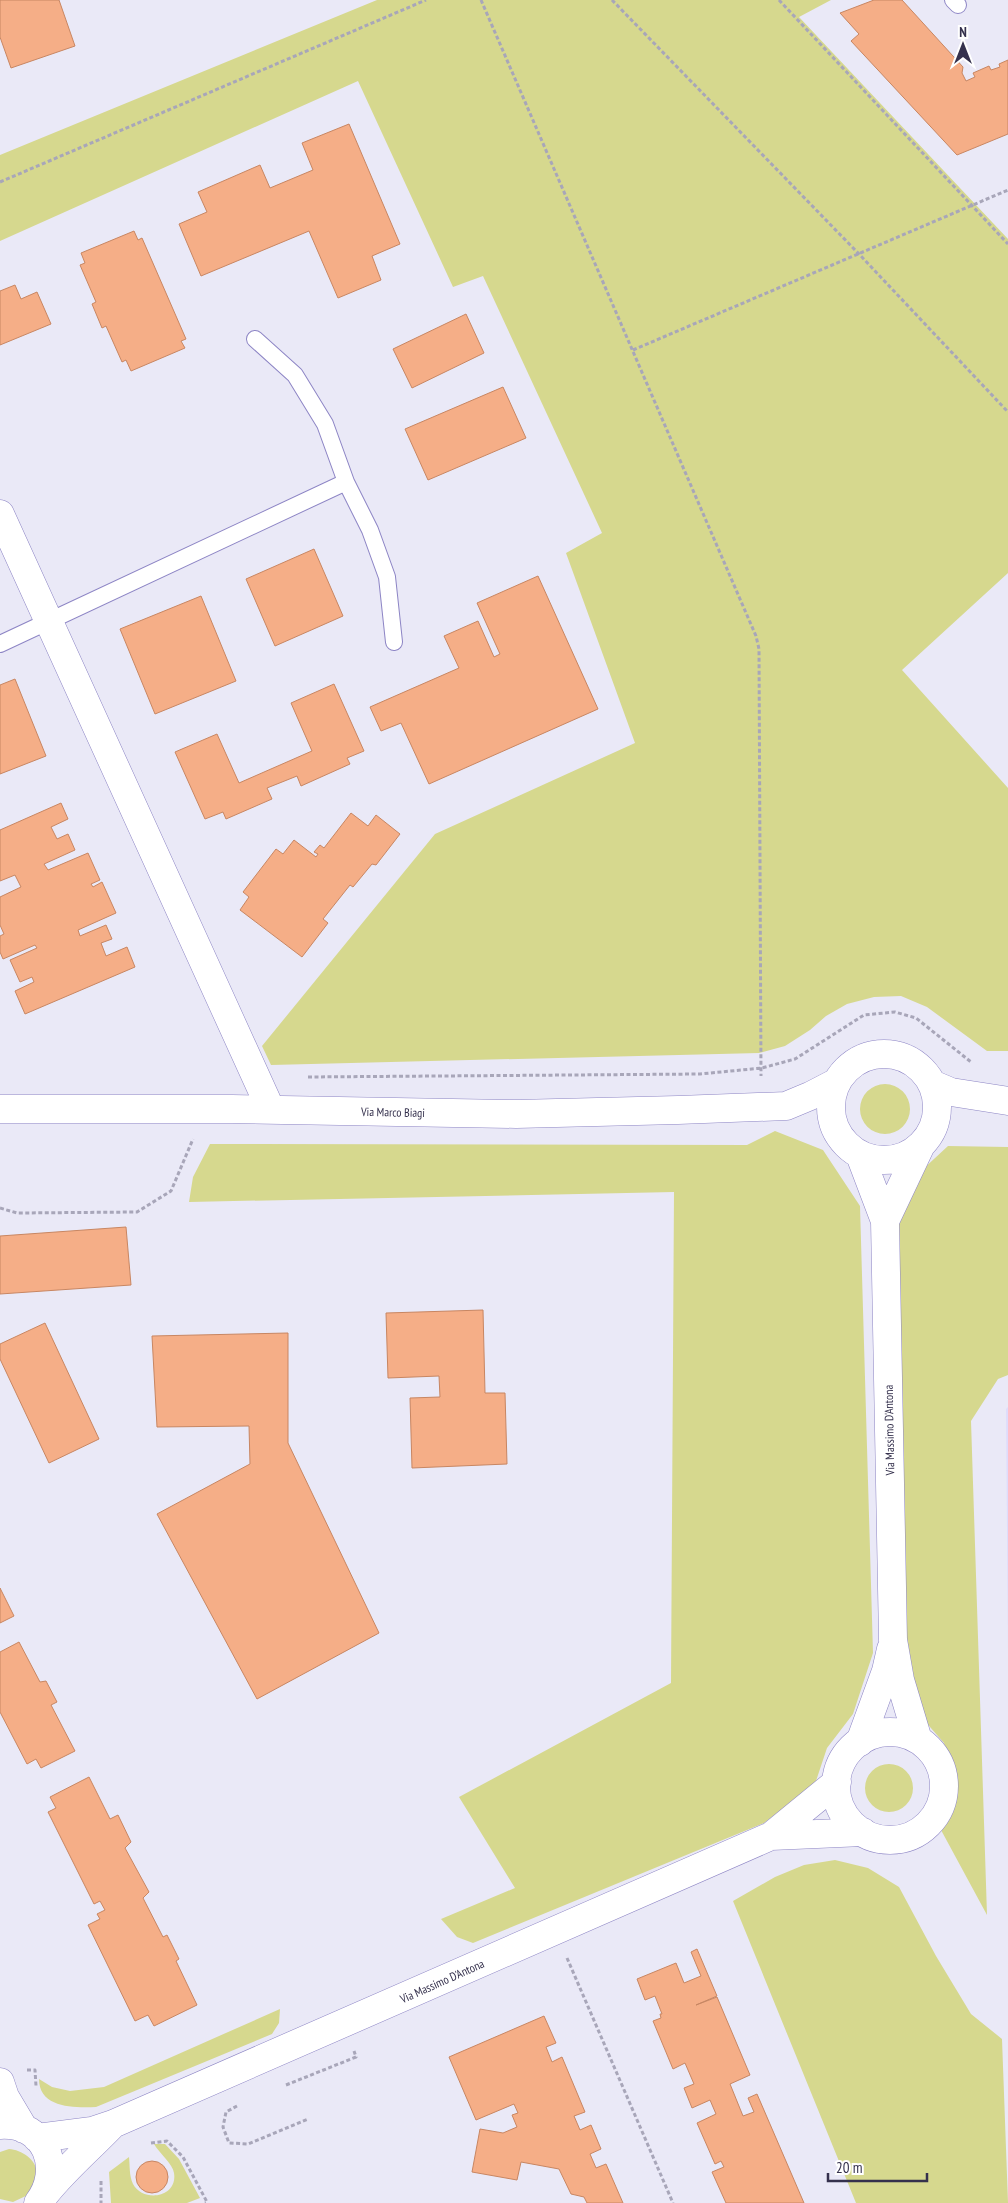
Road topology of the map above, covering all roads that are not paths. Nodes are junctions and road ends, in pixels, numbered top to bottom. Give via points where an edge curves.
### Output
1 (255, 339) dead end
2 (346, 482) junction
3 (0, 514) edge
4 (48, 622) junction
5 (394, 642) dead end
6 (0, 644) edge
7 (836, 1082) junction
8 (932, 1084) junction
9 (1003, 1101) edge
10 (786, 1106) junction
11 (0, 1109) edge
12 (271, 1110) junction
13 (935, 1120) junction
14 (833, 1122) junction
15 (921, 1144) junction
16 (860, 1155) junction
17 (885, 1221) junction
18 (893, 1640) junction
19 (918, 1740) junction
20 (860, 1742) junction
21 (837, 1782) junction
22 (863, 1832) junction
23 (771, 1836) junction
24 (0, 2082) edge
25 (113, 2124) junction
26 (21, 2131) edge
27 (42, 2198) edge

1 - 2 lane via 295,375 325,424
2 - 4 lane
2 - 5 lane via 370,530 387,577
3 - 4 street
4 - 6 lane
4 - 12 street
7 - 8 street via 860,1059 876,1054 893,1054 922,1070
7 - 10 street, Via Marco Biagi
7 - 14 street via 830,1108
8 - 9 street via 951,1092
8 - 13 street via 937,1102
9 - 13 street via 959,1107
10 - 12 street, Via Marco Biagi via 516,1114
10 - 14 street, Via Marco Biagi
11 - 12 street, Via Marco Biagi
13 - 15 street via 930,1134
14 - 16 street via 838,1135
15 - 16 street via 908,1154 892,1159 876,1160
15 - 17 street
16 - 17 street
17 - 18 street, Via Massimo D'Antona
18 - 19 street, Via Massimo D'Antona via 900,1680
18 - 20 street, Via Massimo D'Antona via 886,1671
19 - 20 street via 884,1732
19 - 22 street via 931,1750 940,1764 944,1796 938,1812 915,1835 899,1840 882,1840
20 - 21 street via 843,1760
21 - 22 street via 836,1793 842,1809 851,1824
21 - 23 street, Via Massimo D'Antona
22 - 23 street, Via Massimo D'Antona
23 - 25 street, Via Massimo D'Antona
24 - 26 street
25 - 26 street, Via Massimo D'Antona via 92,2131
25 - 27 street, Via Massimo D'Antona
26 - 27 street, Via Massimo D'Antona via 46,2149 51,2164 51,2178

